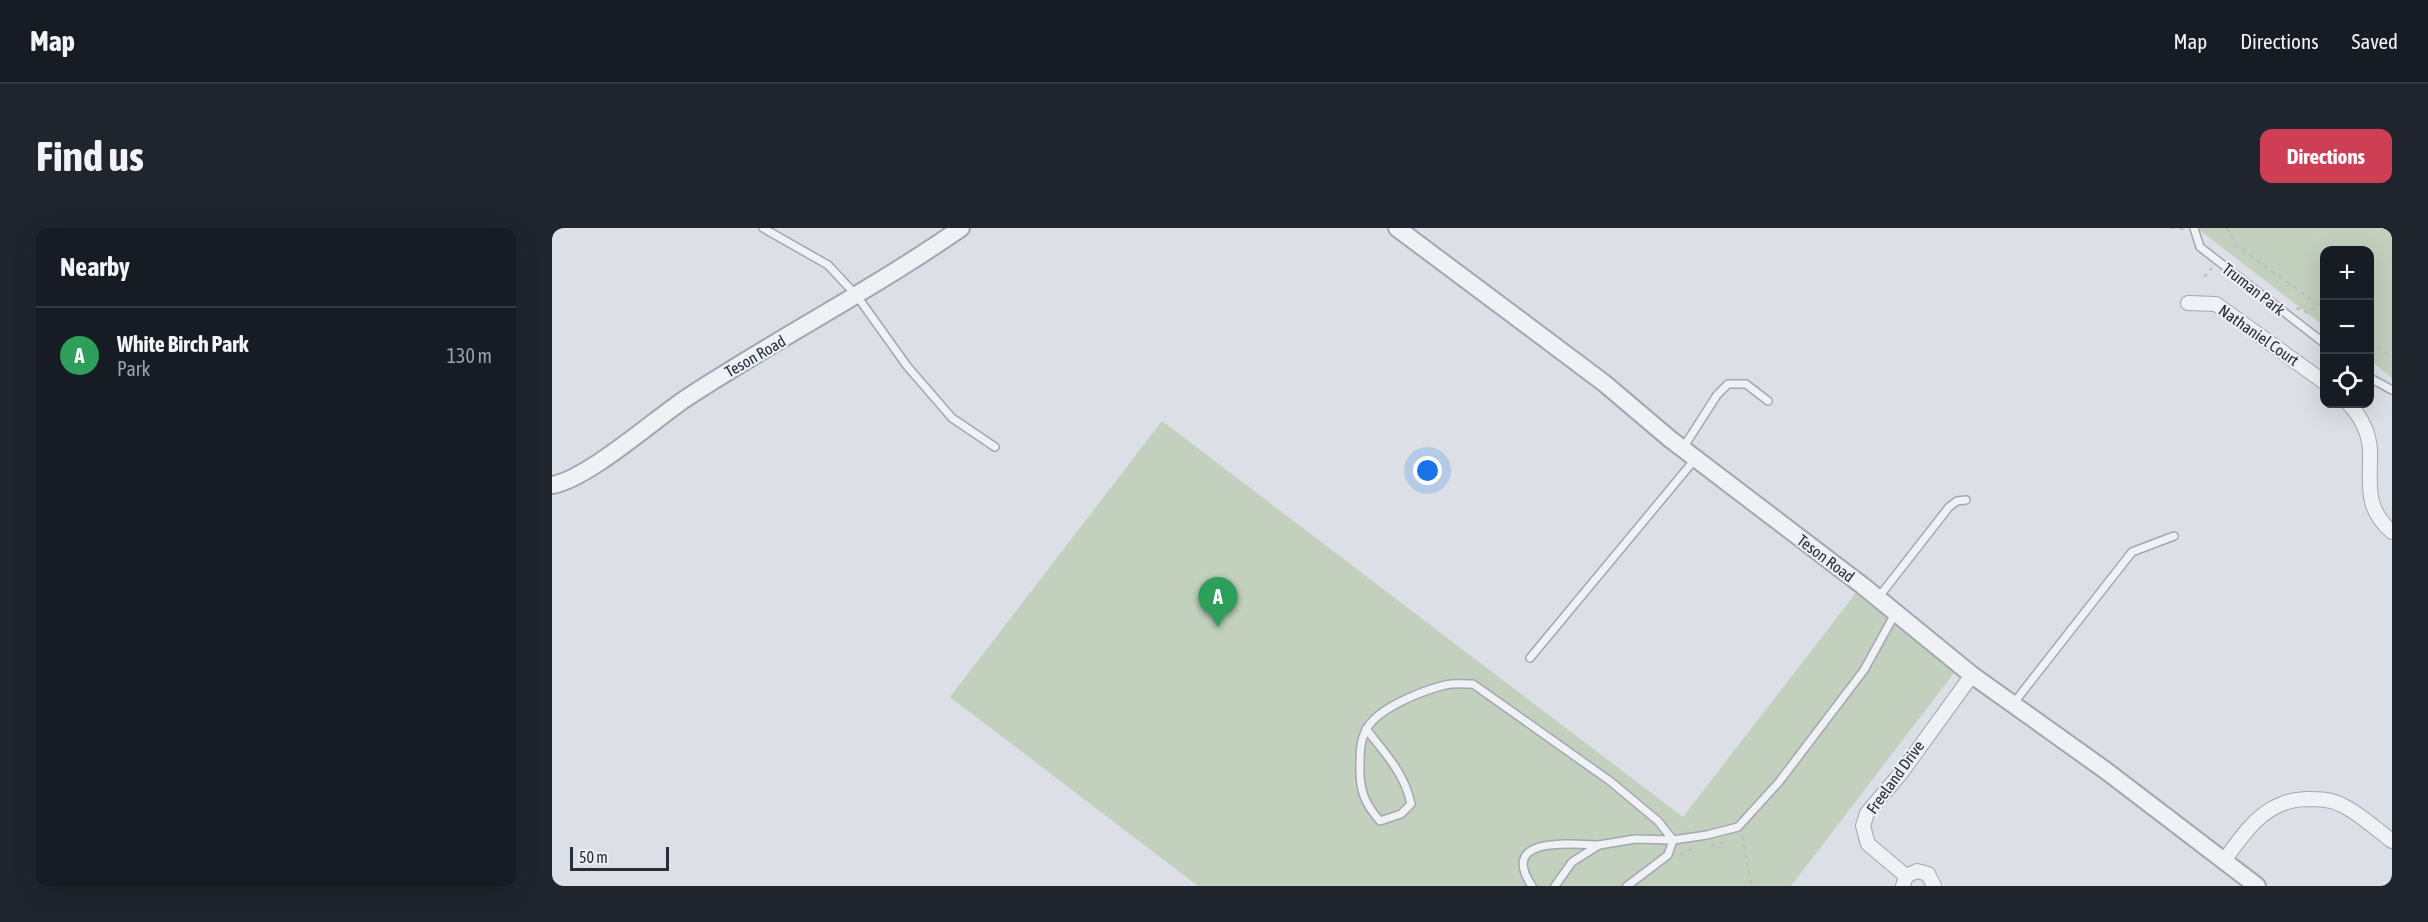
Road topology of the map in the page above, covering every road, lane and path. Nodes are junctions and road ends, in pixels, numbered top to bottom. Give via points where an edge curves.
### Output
1 (763, 228) edge
2 (961, 228) edge
3 (1397, 228) edge
4 (2170, 228) edge
5 (2194, 228) edge
6 (2227, 228) edge
7 (2212, 269) dead end
8 (2204, 278) dead end
9 (857, 296) junction
10 (2188, 303) dead end
11 (2319, 305) joint
12 (2291, 317) junction
13 (2320, 339) edge
14 (2374, 345) edge
15 (2392, 358) edge
16 (2320, 378) edge
17 (2374, 380) edge
18 (2392, 390) edge
19 (1768, 401) dead end
20 (2353, 408) edge
21 (995, 447) dead end
22 (1689, 453) junction
23 (552, 485) edge
24 (1966, 500) dead end
25 (2392, 532) edge
26 (2174, 536) dead end
27 (1878, 598) junction
28 (1896, 612) junction
29 (1530, 658) dead end
30 (1972, 675) junction
31 (2013, 704) junction
32 (1366, 729) junction
33 (1673, 840) junction
34 (2392, 841) edge
35 (1599, 845) junction
36 (1674, 859) dead end
37 (2224, 861) junction
38 (1905, 881) edge
39 (1532, 886) edge
40 (1555, 886) edge
41 (1627, 886) edge
42 (1752, 886) edge
43 (1934, 886) edge
44 (2257, 886) edge

1 - 9 lane via 828,265
2 - 9 street, Teson Road
3 - 22 street, Teson Road
4 - 5 path
5 - 12 lane, Truman Park via 2199,247
6 - 11 path via 2236,245
7 - 8 path
9 - 21 lane via 907,366 952,418
9 - 23 street, Teson Road via 685,399 579,474
10 - 16 street, Nathaniel Court via 2217,304
11 - 12 path via 2308,313 2298,308
12 - 13 lane, Truman Park
14 - 15 path
17 - 18 lane
19 - 22 lane via 1746,384 1728,384 1717,395
20 - 25 street via 2370,449 2368,492 2382,524
22 - 27 street, Teson Road
22 - 29 lane
24 - 27 lane via 1949,507
26 - 31 lane via 2132,552
27 - 28 street, Teson Road
28 - 30 street, Teson Road
28 - 33 lane via 1864,670 1753,814 1738,827
30 - 31 street, Teson Road
30 - 38 street, Freeland Drive via 1867,813 1863,826 1868,844
31 - 37 street, Teson Road
32 - 32 lane via 1360,747 1359,775 1365,804 1380,821 1401,814 1412,804 1408,788 1393,763
32 - 33 lane via 1378,713 1408,699 1446,684 1473,684 1610,781 1658,821
33 - 35 lane via 1635,839
33 - 41 lane via 1668,855
34 - 37 street via 2343,805 2323,799 2296,799 2283,801 2251,824
35 - 39 lane via 1537,846 1529,852 1523,873
35 - 40 lane via 1572,862
36 - 42 path via 1693,848 1742,836
37 - 44 street, Teson Road
38 - 43 street, Freeland Drive via 1911,872 1923,871 1932,878

